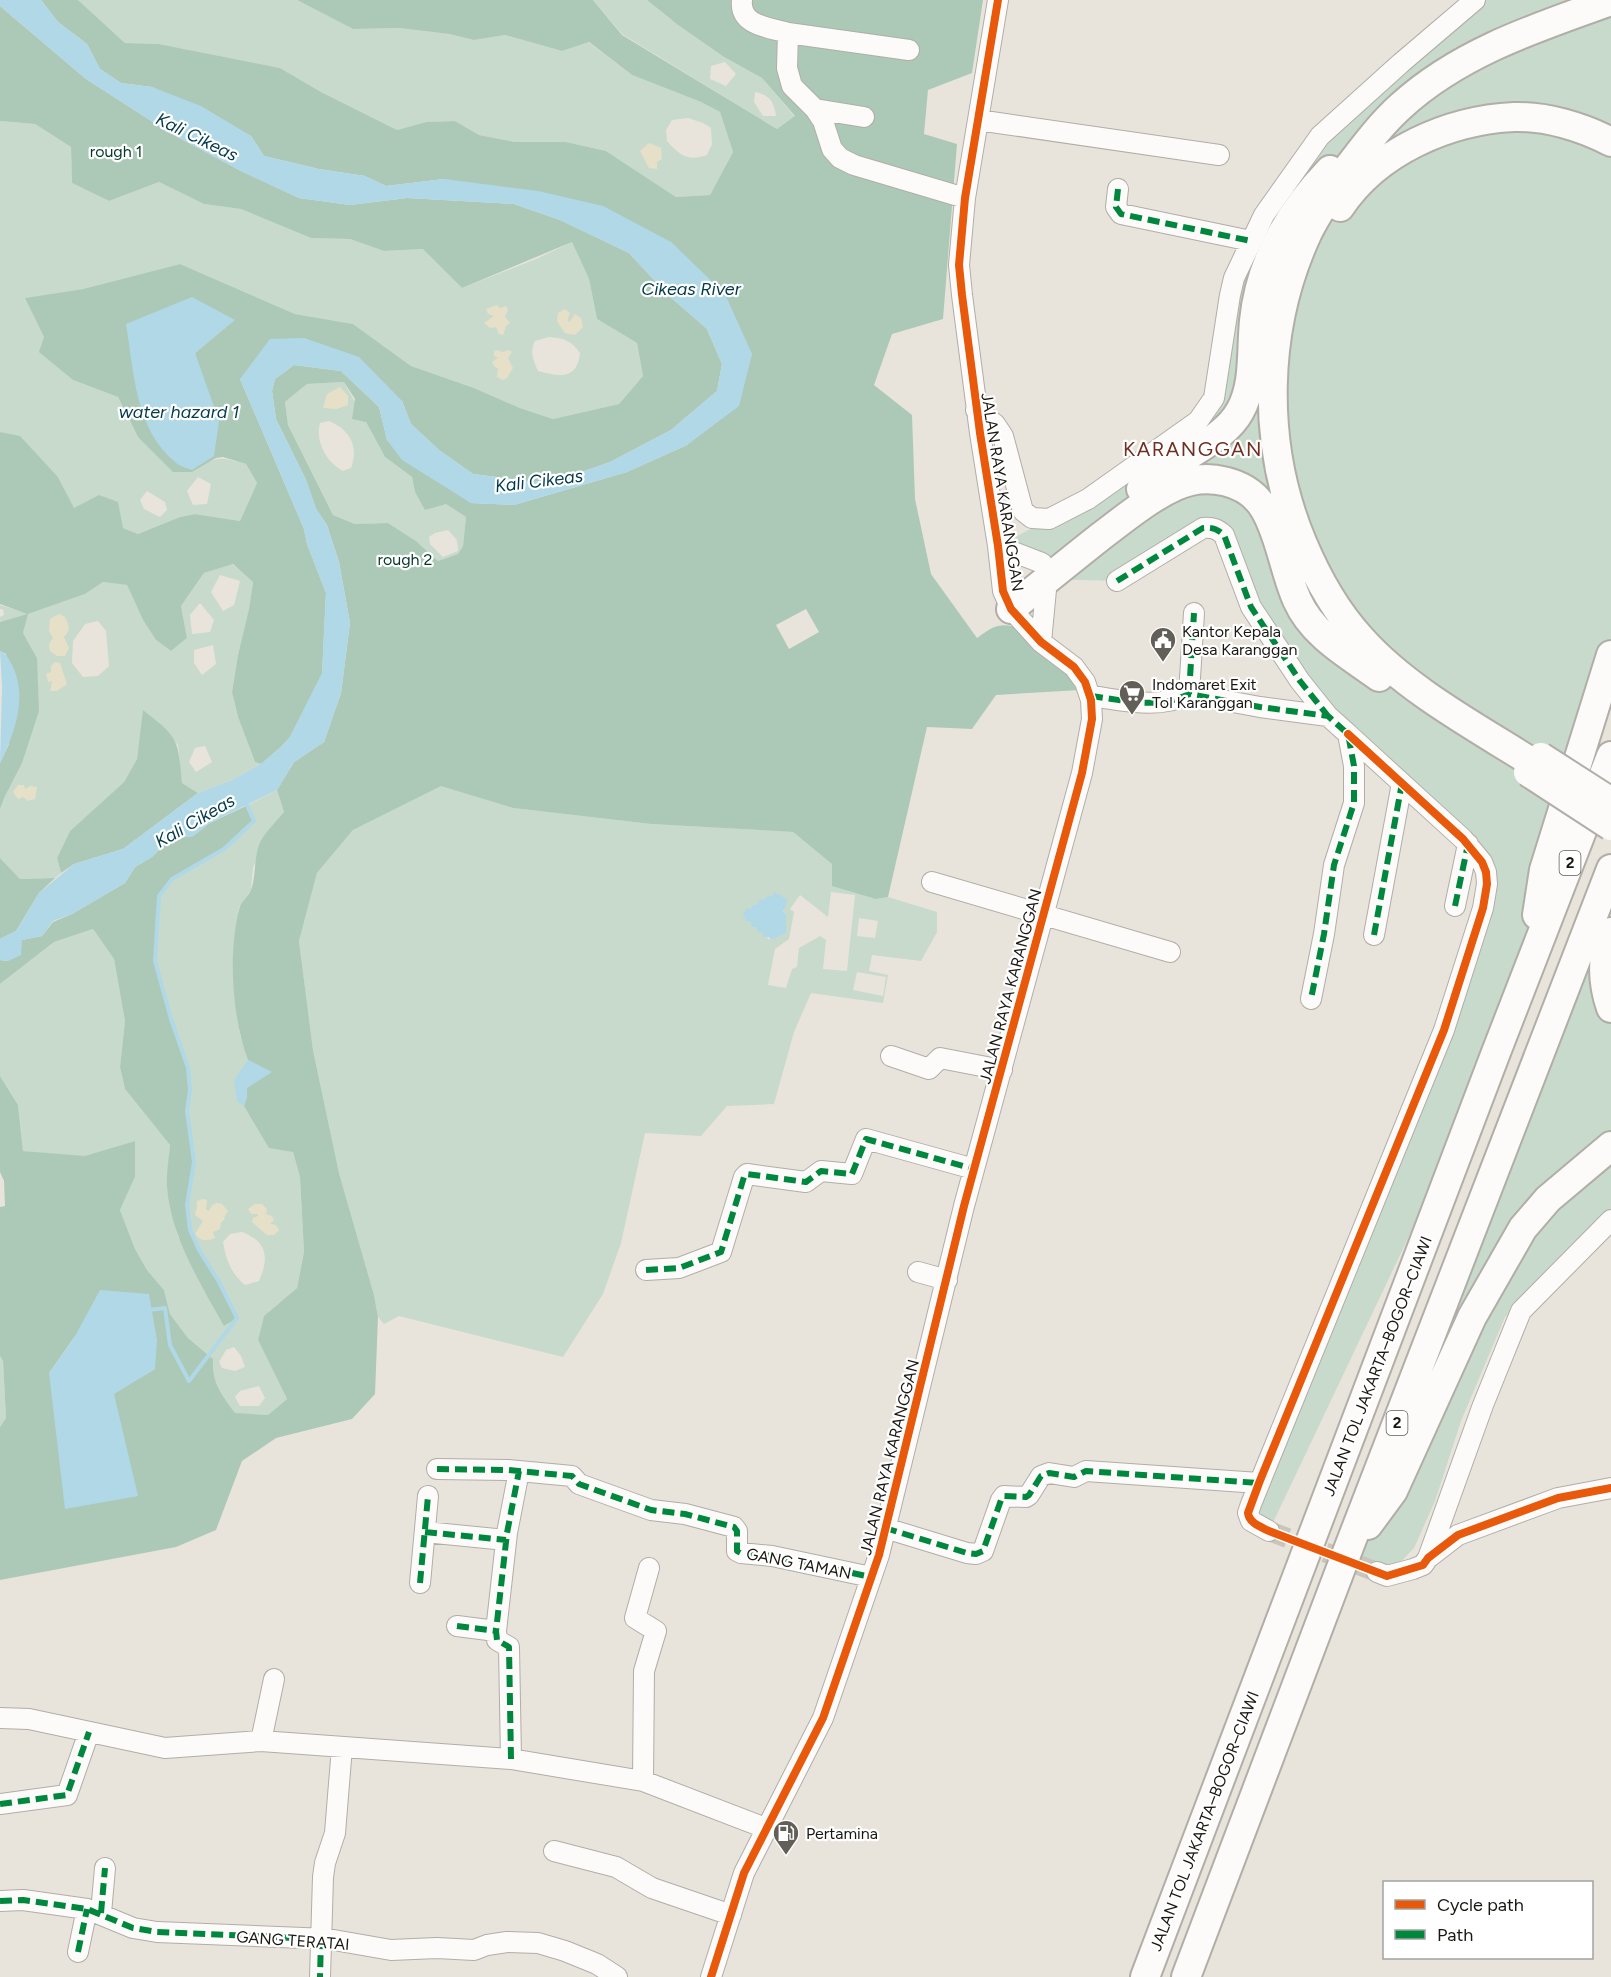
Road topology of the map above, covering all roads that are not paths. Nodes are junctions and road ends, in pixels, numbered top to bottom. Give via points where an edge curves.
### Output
1 (742, 0) edge
2 (998, 0) edge
3 (1475, 0) edge
4 (1611, 1) edge
5 (788, 33) junction
6 (909, 50) dead end
7 (815, 109) junction
8 (864, 117) dead end
9 (978, 120) junction
10 (1369, 139) junction
11 (1611, 142) edge
12 (1219, 155) dead end
13 (1118, 189) dead end
14 (965, 198) junction
15 (1251, 241) junction
16 (976, 410) junction
17 (998, 546) junction
18 (1045, 571) junction
19 (1117, 581) dead end
20 (1007, 600) junction
21 (1194, 613) dead end
22 (1041, 642) junction
23 (1611, 655) edge
24 (1189, 694) junction
25 (1091, 696) junction
26 (1328, 716) junction
27 (1348, 734) junction
28 (1611, 756) edge
29 (1535, 765) junction
30 (1402, 783) junction
31 (1611, 802) edge
32 (1611, 814) edge
33 (1611, 826) edge
34 (1468, 844) junction
35 (1611, 869) edge
36 (932, 882) dead end
37 (1455, 906) dead end
38 (1042, 915) junction
39 (1611, 932) edge
40 (1374, 935) dead end
41 (1170, 952) dead end
42 (1529, 970) junction
43 (1311, 999) dead end
44 (1611, 1008) edge
45 (891, 1056) dead end
46 (1002, 1070) junction
47 (1611, 1146) edge
48 (975, 1169) junction
49 (1611, 1220) edge
50 (646, 1270) dead end
51 (918, 1272) dead end
52 (947, 1280) junction
53 (437, 1470) dead end
54 (519, 1471) junction
55 (1259, 1483) junction
56 (1611, 1488) edge
57 (428, 1496) dead end
58 (885, 1528) junction
59 (425, 1532) junction
60 (1269, 1532) tunnel mouth
61 (506, 1540) junction
62 (1347, 1552) junction
63 (1428, 1558) junction
64 (649, 1568) dead end
65 (1377, 1572) tunnel mouth
66 (871, 1577) junction
67 (420, 1583) dead end
68 (457, 1626) dead end
69 (496, 1631) junction
70 (274, 1679) dead end
71 (0, 1718) edge
72 (89, 1732) junction
73 (261, 1741) junction
74 (342, 1747) junction
75 (511, 1759) junction
76 (643, 1781) junction
77 (0, 1804) edge
78 (768, 1829) junction
79 (554, 1851) dead end
80 (105, 1868) dead end
81 (0, 1901) edge
82 (94, 1911) junction
83 (731, 1915) junction
84 (321, 1940) junction
85 (78, 1952) dead end
86 (320, 1977) edge
87 (617, 1977) edge
88 (711, 1977) edge
89 (1145, 1977) edge
90 (1186, 1977) edge

1 - 5 street via 743,14 750,22
2 - 9 street, JALAN RAYA KARANGGAN
3 - 15 street via 1320,136 1264,214
4 - 10 highway via 1526,31 1482,52 1401,105
5 - 6 street
5 - 7 street via 787,68 792,86
7 - 8 street
7 - 14 street via 840,158
9 - 12 street
9 - 14 street, JALAN RAYA KARANGGAN
10 - 18 highway via 1332,167 1309,192 1277,239 1260,285 1246,398 1234,420
10 - 29 highway via 1328,196 1308,232 1276,338 1274,429 1292,516 1328,595 1385,664
11 - 29 highway via 1558,122 1516,117 1479,121 1426,137 1393,156 1348,195 1316,245 1291,325 1286,368 1289,445 1298,492 1335,578 1363,619 1394,654
13 - 15 street via 1116,207 1121,214
14 - 16 street, JALAN RAYA KARANGGAN via 959,265
15 - 16 street via 1234,278 1214,398 1198,421 1088,499 1049,519 1032,518 1023,511 1003,436
16 - 17 street, JALAN RAYA KARANGGAN
17 - 18 street
17 - 20 street, JALAN RAYA KARANGGAN
18 - 20 highway
18 - 22 street
18 - 29 highway via 1176,486 1191,481 1229,482 1244,488 1264,507 1298,601 1325,639 1406,697
19 - 26 street via 1203,528 1219,531 1224,535 1251,607
20 - 22 street, JALAN RAYA KARANGGAN
21 - 24 street
22 - 25 street, JALAN RAYA KARANGGAN via 1074,667
23 - 42 highway via 1544,870
24 - 25 street via 1161,704
24 - 26 street
25 - 38 street, JALAN RAYA KARANGGAN via 1092,719 1082,773
26 - 27 street
27 - 30 street
27 - 43 street via 1354,766 1354,803 1334,865
28 - 42 highway, JALAN TOL JAKARTA–BOGOR–CIAWI / 2
29 - 31 highway, bridge
29 - 32 highway
29 - 33 highway, bridge
30 - 34 street
30 - 40 street
34 - 37 street
34 - 55 street via 1486,872 1483,908 1444,1030
35 - 62 highway, 2
36 - 38 street
38 - 41 street
38 - 46 street, JALAN RAYA KARANGGAN
39 - 44 highway via 1603,968
42 - 89 highway, JALAN TOL JAKARTA–BOGOR–CIAWI / 2
45 - 46 street via 929,1069 940,1058
46 - 48 street, JALAN RAYA KARANGGAN
47 - 62 highway via 1548,1199 1523,1228 1472,1317 1393,1491
48 - 50 street via 866,1139 852,1174 820,1171 806,1182 747,1174 719,1253 680,1268
48 - 52 street, JALAN RAYA KARANGGAN
49 - 63 street via 1521,1311
51 - 52 street
52 - 58 street, JALAN RAYA KARANGGAN
53 - 54 street, GANG TAMAN
54 - 61 street
54 - 66 street, GANG TAMAN via 572,1476 579,1484 651,1510 729,1525 737,1531 737,1551 741,1553
55 - 58 street via 1086,1471 1074,1477 1049,1473 1041,1476 1026,1497 1004,1496 983,1551 976,1554
55 - 60 street via 1248,1513 1251,1521
56 - 63 street via 1558,1498 1458,1535
57 - 59 street
58 - 66 street, JALAN RAYA KARANGGAN
59 - 61 street
59 - 67 street
61 - 69 street
62 - 90 highway, 2
63 - 65 street via 1423,1565 1400,1573 1387,1576
64 - 76 street via 635,1618 656,1631 644,1671
66 - 78 street, JALAN RAYA KARANGGAN via 823,1718
68 - 69 street
69 - 75 street via 497,1640 509,1649
70 - 73 street
71 - 72 street via 29,1719
72 - 73 street via 165,1748
72 - 77 street via 68,1795
73 - 74 street
74 - 75 street
74 - 84 street via 335,1833 323,1877
75 - 76 street
76 - 78 street
78 - 83 street, JALAN RAYA KARANGGAN via 744,1873
79 - 83 street via 616,1867 652,1888
80 - 82 street
81 - 82 street, GANG TERATAI via 23,1900
82 - 84 street, GANG TERATAI via 133,1928 157,1932
82 - 85 street
83 - 88 street, JALAN RAYA KARANGGAN
84 - 86 street
84 - 87 street, GANG TERATAI via 391,1950 474,1950 507,1942 538,1943 597,1964

